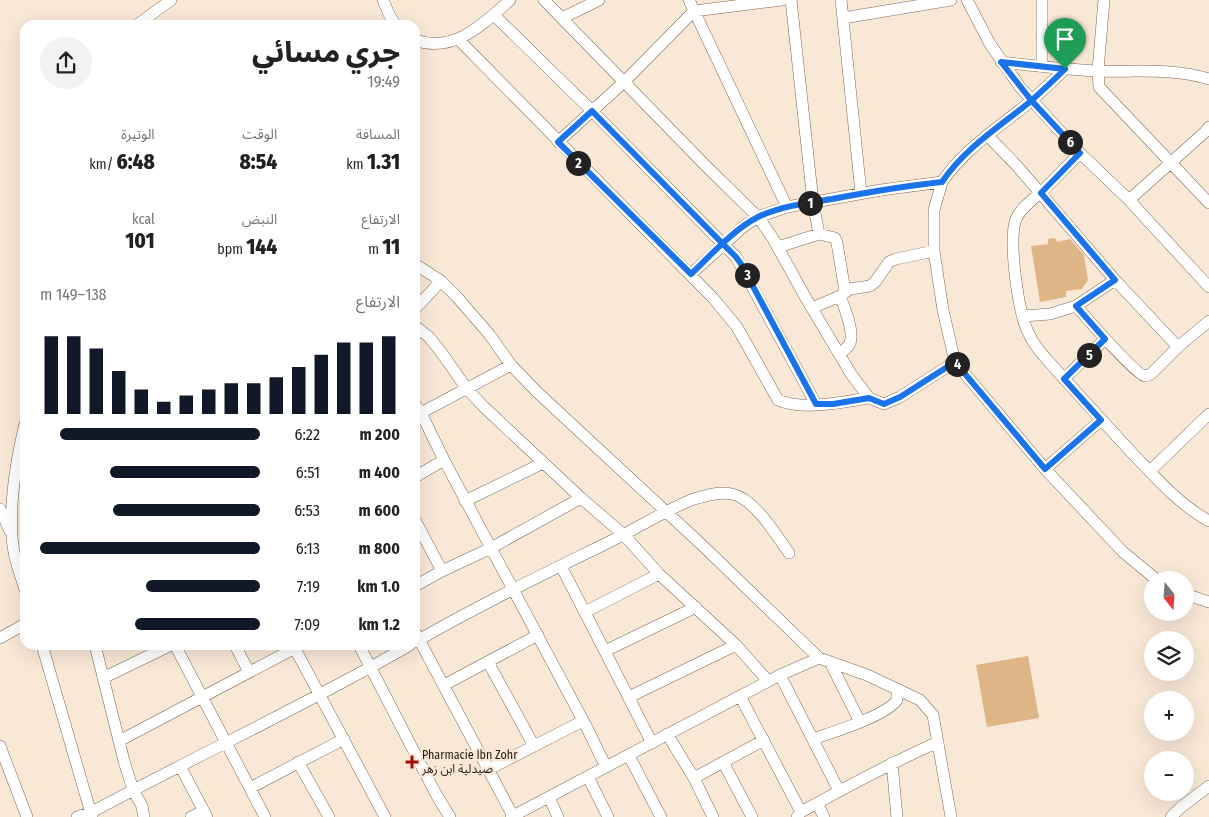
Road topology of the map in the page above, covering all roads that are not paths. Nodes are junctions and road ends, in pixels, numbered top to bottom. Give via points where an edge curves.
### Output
1 (171, 0) edge
2 (383, 0) edge
3 (510, 0) edge
4 (544, 0) edge
5 (599, 0) edge
6 (782, 0) edge
7 (790, 0) edge
8 (842, 0) edge
9 (951, 0) edge
10 (967, 0) edge
11 (1042, 0) edge
12 (1104, 0) edge
13 (892, 4) edge
14 (691, 5) edge
15 (494, 15) junction
16 (562, 18) junction
17 (843, 18) junction
18 (144, 20) edge
19 (393, 20) edge
20 (458, 39) junction
21 (420, 42) edge
22 (1001, 62) junction
23 (1042, 67) junction
24 (1065, 69) junction
25 (1098, 70) junction
26 (1209, 79) edge
27 (624, 82) junction
28 (1031, 100) junction
29 (592, 111) junction
30 (1208, 132) edge
31 (987, 135) junction
32 (558, 142) junction
33 (1080, 153) junction
34 (1171, 163) junction
35 (942, 182) junction
36 (1041, 193) junction
37 (861, 194) junction
38 (1129, 200) junction
39 (813, 202) junction
40 (1209, 203) edge
41 (787, 207) junction
42 (758, 217) junction
43 (819, 234) junction
44 (723, 244) junction
45 (778, 247) junction
46 (934, 251) junction
47 (420, 267) edge
48 (691, 274) junction
49 (1115, 280) junction
50 (441, 281) junction
51 (1209, 288) edge
52 (843, 293) junction
53 (420, 304) edge
54 (1076, 306) junction
55 (812, 308) junction
56 (1023, 316) junction
57 (1209, 321) edge
58 (420, 330) edge
59 (1105, 339) junction
60 (1178, 348) junction
61 (840, 354) junction
62 (955, 362) junction
63 (510, 365) junction
64 (1064, 379) junction
65 (467, 389) junction
66 (869, 398) junction
67 (816, 404) junction
68 (420, 410) edge
69 (1209, 414) edge
70 (420, 416) edge
71 (1101, 420) junction
72 (20, 450) edge
73 (444, 460) junction
74 (543, 463) junction
75 (1045, 469) junction
76 (1150, 471) junction
77 (420, 474) edge
78 (581, 498) junction
79 (465, 501) junction
80 (20, 503) edge
81 (13, 504) junction
82 (0, 509) edge
83 (664, 512) junction
84 (1209, 520) edge
85 (420, 529) edge
86 (12, 534) junction
87 (624, 535) junction
88 (491, 548) junction
89 (789, 553) dead end
90 (561, 566) junction
91 (442, 570) junction
92 (1146, 571) edge
93 (20, 572) edge
94 (659, 574) junction
95 (420, 583) edge
96 (512, 590) junction
97 (1194, 597) edge
98 (1209, 602) edge
99 (696, 607) junction
100 (585, 612) junction
101 (20, 627) edge
102 (538, 635) junction
103 (420, 637) edge
104 (0, 638) edge
105 (736, 645) junction
106 (420, 648) edge
107 (44, 650) edge
108 (96, 650) edge
109 (161, 650) edge
110 (178, 650) edge
111 (238, 650) edge
112 (289, 650) edge
113 (296, 650) edge
114 (362, 650) edge
115 (399, 650) edge
116 (605, 651) junction
117 (818, 658) junction
118 (488, 662) junction
119 (830, 662) junction
120 (371, 668) junction
121 (249, 672) junction
122 (780, 675) junction
123 (103, 678) junction
124 (768, 681) junction
125 (444, 685) junction
126 (897, 690) junction
127 (319, 694) junction
128 (740, 696) junction
129 (202, 697) junction
130 (628, 697) junction
131 (583, 721) junction
132 (860, 722) junction
133 (667, 734) junction
134 (344, 739) junction
135 (813, 739) junction
136 (764, 740) junction
137 (119, 741) junction
138 (938, 742) junction
139 (226, 743) junction
140 (652, 743) junction
141 (0, 746) edge
142 (534, 746) junction
143 (629, 756) junction
144 (298, 762) junction
145 (723, 762) junction
146 (892, 763) junction
147 (180, 766) junction
148 (606, 767) junction
149 (489, 769) junction
150 (5, 777) edge
151 (588, 777) junction
152 (694, 778) junction
153 (1209, 786) edge
154 (250, 788) junction
155 (132, 790) junction
156 (839, 791) junction
157 (550, 797) junction
158 (817, 803) junction
159 (205, 814) edge
160 (799, 814) edge
161 (91, 815) edge
162 (512, 816) edge
163 (27, 817) edge
164 (77, 817) edge
165 (144, 817) edge
166 (191, 817) edge
167 (265, 817) edge
168 (328, 817) edge
169 (385, 817) edge
170 (450, 817) edge
171 (558, 817) edge
172 (608, 817) edge
173 (662, 817) edge
174 (713, 817) edge
175 (751, 817) edge
176 (824, 817) edge
177 (897, 817) edge
178 (951, 817) edge
179 (1171, 817) edge

1 - 18 street
2 - 19 street
3 - 15 street
4 - 16 street
5 - 16 street
6 - 14 street
7 - 39 street
8 - 17 street
9 - 13 street
10 - 22 street
11 - 23 street
12 - 25 street
13 - 17 street
14 - 27 street
14 - 41 street
15 - 20 street
15 - 29 street
16 - 27 street
17 - 37 street
20 - 21 street via 436,44
20 - 32 street
22 - 23 street
22 - 28 street
23 - 24 street
24 - 25 street
24 - 28 street
25 - 26 street via 1173,73
25 - 34 street via 1101,90
27 - 29 street
27 - 42 street
28 - 31 street
28 - 33 street
29 - 32 street
29 - 44 street
30 - 34 street
31 - 35 street via 958,160
31 - 36 street
32 - 48 street
33 - 36 street
33 - 38 street
34 - 38 street
34 - 40 street
35 - 37 street
35 - 46 street via 934,210
36 - 49 street
36 - 56 street via 1016,218 1014,265
37 - 39 street
38 - 51 street
39 - 41 street
39 - 43 street
41 - 42 street
42 - 44 street
42 - 45 street
43 - 45 street
43 - 52 street via 835,238
44 - 48 street
44 - 67 street via 741,264
45 - 55 street
46 - 52 street via 889,262 870,286
46 - 62 street
47 - 50 street
48 - 67 street via 736,328 778,400
49 - 54 street
49 - 60 street
50 - 53 street
50 - 63 street via 475,316
52 - 55 street
52 - 61 street via 852,338
54 - 56 street via 1050,314
54 - 59 street
55 - 61 street
56 - 64 street via 1034,344
57 - 60 street
58 - 65 street via 441,352
59 - 60 street via 1147,376
59 - 64 street
61 - 66 street
62 - 66 street via 884,404
62 - 75 street
63 - 65 street
63 - 83 street
64 - 71 street
65 - 68 street
65 - 74 street
66 - 67 street
69 - 76 street
70 - 73 street
71 - 75 street
71 - 76 street
72 - 81 street
73 - 77 street
73 - 79 street
74 - 78 street
74 - 79 street
75 - 92 street via 1123,552
76 - 84 street via 1196,514
78 - 87 street
78 - 88 street
79 - 88 street
80 - 81 street
81 - 86 street
82 - 86 street
83 - 87 street
83 - 89 street via 711,494 732,494 747,501
83 - 117 street
85 - 91 street
86 - 93 street
87 - 90 street
87 - 94 street
88 - 91 street
88 - 96 street
90 - 96 street
90 - 100 street
91 - 95 street
94 - 99 street
94 - 100 street
96 - 102 street
96 - 103 street
97 - 98 street
99 - 105 street
99 - 116 street
100 - 116 street
101 - 104 street
102 - 118 street
102 - 131 street
105 - 124 street
105 - 130 street
106 - 125 street
107 - 161 street
108 - 123 street
109 - 123 street
110 - 129 street
111 - 121 street
112 - 121 street
113 - 127 street
114 - 120 street
115 - 120 street
116 - 130 street
117 - 119 street
117 - 122 street
118 - 125 street
118 - 142 street
119 - 126 street
119 - 132 street
120 - 127 street
120 - 170 street
121 - 129 street
122 - 124 street
122 - 135 street
123 - 137 street
124 - 128 street
125 - 149 street
126 - 132 street via 895,703
126 - 138 street via 926,706 933,715
127 - 134 street
127 - 139 street
128 - 133 street
128 - 136 street
129 - 137 street
129 - 139 street
130 - 140 street
131 - 142 street
131 - 148 street
132 - 135 street
133 - 140 street
133 - 152 street
134 - 144 street
134 - 169 street
135 - 156 street
136 - 145 street
136 - 160 street
137 - 155 street
138 - 146 street
138 - 178 street
139 - 147 street
139 - 154 street
140 - 143 street
141 - 150 street
142 - 149 street
143 - 148 street
143 - 173 street
144 - 154 street
144 - 168 street
145 - 152 street
145 - 175 street
146 - 156 street
146 - 177 street
147 - 155 street
147 - 159 street
148 - 151 street
149 - 162 street
150 - 163 street
151 - 157 street
151 - 172 street
152 - 174 street
153 - 179 street
154 - 167 street
155 - 161 street
155 - 165 street via 142,806
156 - 158 street
157 - 162 street
157 - 171 street
158 - 160 street
158 - 176 street
159 - 166 street
161 - 164 street

